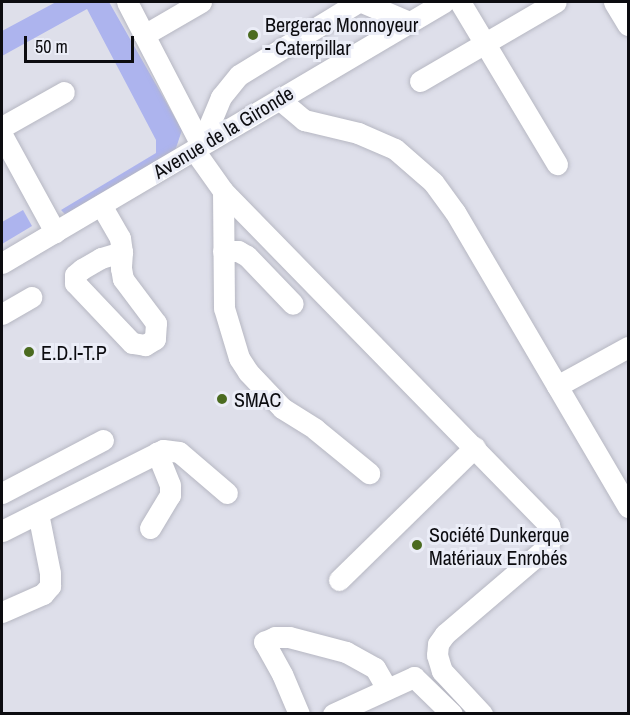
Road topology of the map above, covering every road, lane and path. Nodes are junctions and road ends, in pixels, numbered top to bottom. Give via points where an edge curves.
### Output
1 (127, 2) edge
2 (201, 2) edge
3 (360, 2) edge
4 (444, 2) edge
5 (460, 2) edge
6 (556, 2) edge
7 (614, 2) edge
8 (409, 22) junction
9 (628, 25) edge
10 (144, 35) junction
11 (485, 43) junction
12 (420, 81) dead end
13 (64, 92) dead end
14 (279, 99) junction
15 (2, 127) edge
16 (2, 135) edge
17 (198, 147) junction
18 (557, 164) dead end
19 (223, 191) junction
20 (101, 205) junction
21 (55, 232) junction
22 (223, 250) junction
23 (122, 252) junction
24 (2, 263) edge
25 (31, 297) dead end
26 (293, 304) dead end
27 (2, 314) edge
28 (628, 347) edge
29 (557, 386) junction
30 (103, 440) dead end
31 (475, 447) junction
32 (157, 453) junction
33 (369, 473) dead end
34 (227, 493) dead end
35 (2, 494) edge
36 (628, 507) edge
37 (38, 513) junction
38 (150, 528) dead end
39 (2, 531) edge
40 (339, 580) dead end
41 (2, 612) edge
42 (387, 689) junction
43 (299, 714) edge
44 (333, 714) edge
45 (452, 714) edge
46 (482, 714) edge

1 - 10 street
2 - 10 street
3 - 8 street
3 - 17 street via 239,75 221,97
4 - 8 street, Avenue de la Gironde
5 - 11 street
6 - 11 street
7 - 9 street
8 - 14 street, Avenue de la Gironde
10 - 17 street
11 - 12 street
11 - 18 street
13 - 15 street
14 - 17 street, Avenue de la Gironde
14 - 29 street via 304,120 358,133 395,149 426,175 454,212
16 - 21 street
17 - 19 street
17 - 20 street, Avenue de la Gironde
19 - 22 street
19 - 31 street
20 - 21 street, Avenue de la Gironde
20 - 23 street via 118,231
21 - 24 street, Avenue de la Gironde
22 - 26 street via 238,250 247,256
22 - 33 street via 225,316 243,365 282,408
23 - 23 street via 126,285 156,323 155,339 145,345 132,343 75,283 75,275 82,269
25 - 27 street
28 - 29 street
29 - 36 street
30 - 35 street
31 - 40 street
31 - 46 street via 545,520 552,537 547,547 438,644 442,671
32 - 34 street via 169,449 179,452
32 - 37 street
32 - 38 street via 170,495
37 - 39 street
37 - 41 street via 50,586 43,594
42 - 43 street via 375,668 346,652 275,637 264,642
42 - 44 street
42 - 45 street via 414,677

